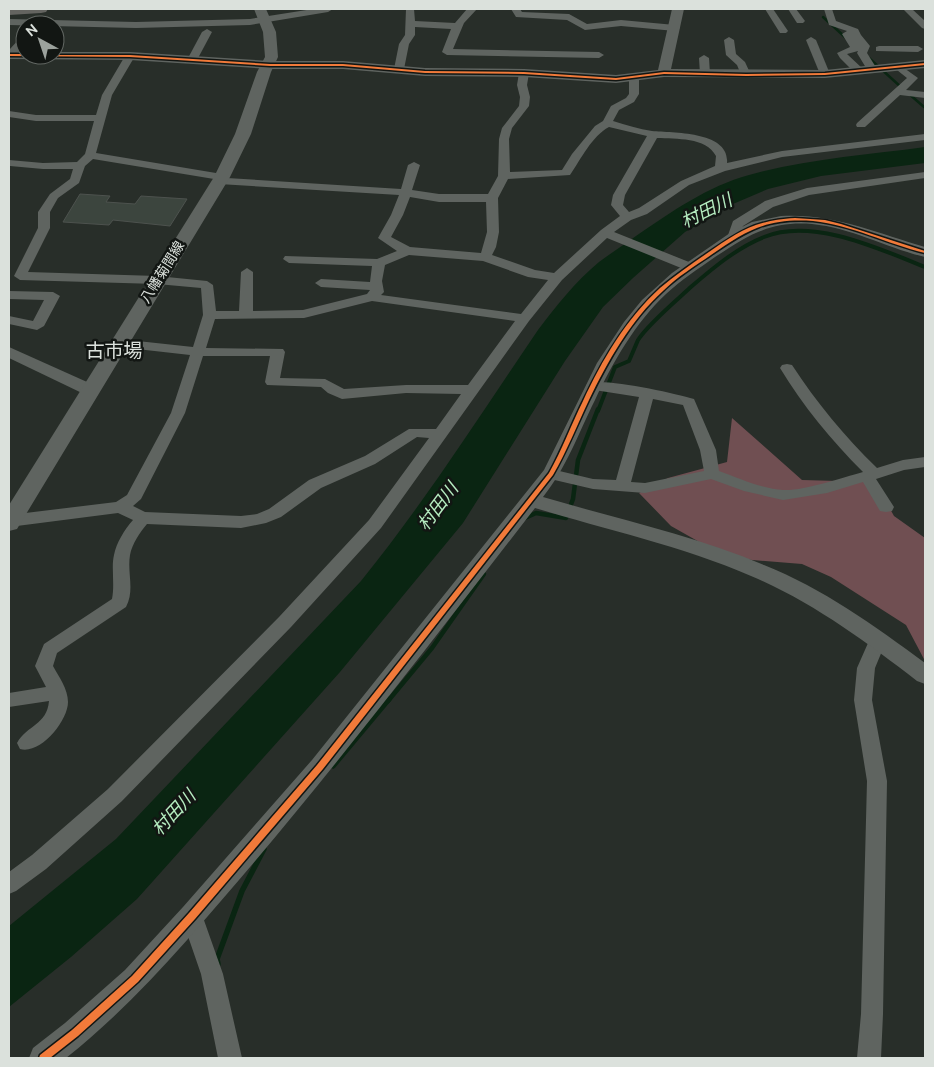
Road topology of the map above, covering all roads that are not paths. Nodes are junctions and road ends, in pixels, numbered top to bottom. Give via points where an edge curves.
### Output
1 (41, 9) edge
2 (328, 9) edge
3 (410, 9) edge
4 (473, 9) edge
5 (516, 9) edge
6 (678, 9) edge
7 (769, 9) edge
8 (792, 9) edge
9 (828, 9) edge
10 (908, 9) edge
11 (9, 11) edge
12 (263, 14) edge
13 (800, 21) dead end
14 (9, 22) edge
15 (409, 24) junction
16 (824, 24) dead end
17 (457, 26) junction
18 (925, 26) edge
19 (675, 28) junction
20 (783, 30) dead end
21 (207, 32) dead end
22 (729, 40) dead end
23 (811, 40) dead end
24 (879, 48) dead end
25 (897, 49) junction
26 (918, 49) dead end
27 (495, 53) junction
28 (10, 55) edge
29 (599, 55) dead end
30 (130, 56) junction
31 (704, 58) dead end
32 (192, 60) junction
33 (925, 64) edge
34 (270, 65) junction
35 (904, 66) junction
36 (399, 69) junction
37 (872, 69) junction
38 (859, 71) junction
39 (491, 73) junction
40 (524, 73) junction
41 (664, 73) junction
42 (705, 74) junction
43 (825, 74) junction
44 (746, 75) junction
45 (634, 78) junction
46 (897, 92) junction
47 (925, 95) edge
48 (9, 114) edge
49 (99, 118) junction
50 (607, 123) junction
51 (860, 125) dead end
52 (653, 134) junction
53 (925, 136) edge
54 (90, 156) junction
55 (10, 162) dead end
56 (80, 165) junction
57 (414, 165) dead end
58 (720, 168) junction
59 (925, 175) edge
60 (504, 176) junction
61 (221, 179) junction
62 (404, 193) junction
63 (492, 198) junction
64 (627, 217) junction
65 (605, 233) junction
66 (733, 238) junction
67 (407, 251) junction
68 (925, 252) edge
69 (485, 257) junction
70 (289, 259) dead end
71 (379, 263) junction
72 (690, 267) junction
73 (247, 272) dead end
74 (558, 277) junction
75 (157, 280) junction
76 (321, 283) dead end
77 (374, 292) junction
78 (9, 295) edge
79 (246, 314) junction
80 (210, 315) junction
81 (524, 318) junction
82 (9, 320) edge
83 (119, 343) junction
84 (9, 352) edge
85 (198, 352) junction
86 (787, 368) dead end
87 (593, 386) junction
88 (90, 390) junction
89 (472, 390) junction
90 (647, 394) junction
91 (439, 434) junction
92 (925, 462) edge
93 (551, 474) junction
94 (712, 474) junction
95 (871, 475) junction
96 (622, 486) junction
97 (530, 500) junction
98 (120, 507) junction
99 (886, 507) dead end
100 (143, 518) junction
101 (9, 522) edge
102 (878, 639) junction
103 (925, 675) edge
104 (58, 692) junction
105 (9, 700) edge
106 (28, 743) dead end
107 (9, 884) edge
108 (192, 916) junction
109 (43, 1058) edge
110 (230, 1058) edge
111 (868, 1058) edge

1 - 11 main road
2 - 12 street
3 - 15 street
4 - 17 street
5 - 19 street via 519,15 569,17 585,27 621,23
6 - 19 street
7 - 20 street
8 - 13 street
9 - 37 street via 832,23 855,31 865,46 862,53
10 - 18 street
12 - 14 street via 250,22 136,25
12 - 34 main road, 八幡菊間線 via 271,35
15 - 17 street
15 - 36 street via 410,35 404,44
16 - 38 street via 846,32 856,48 842,53 843,56
17 - 27 street via 448,52
19 - 41 street
21 - 32 street
22 - 44 street via 731,55 741,64
23 - 43 street
24 - 25 street
25 - 26 street
25 - 35 street
27 - 29 street
27 - 39 street
28 - 30 street
30 - 32 street
30 - 49 street via 107,95
31 - 42 street
32 - 34 street
33 - 35 street
34 - 36 street
34 - 61 main road, 八幡菊間線 via 264,72 243,134
35 - 37 street
35 - 46 street via 913,78
36 - 39 street
37 - 38 street
38 - 43 street
39 - 40 street
40 - 45 street
40 - 60 street via 524,106 507,128 504,139
41 - 42 street
41 - 45 street
42 - 44 street
43 - 44 street
45 - 50 street via 634,94 615,108
46 - 47 street
46 - 51 street
48 - 49 street via 36,118
49 - 54 street
50 - 52 street
50 - 60 street via 587,141 566,173
52 - 58 street via 703,141 722,156
52 - 64 street via 618,195 617,205
53 - 58 street via 782,154
54 - 56 street
54 - 61 street
55 - 56 street via 43,166
56 - 75 street via 75,181 54,196 44,212 44,228 20,276
57 - 62 street
58 - 64 street via 684,183 644,211
59 - 66 street via 807,192 770,204 737,224
60 - 63 street
61 - 62 street
61 - 75 main road, 八幡菊間線
62 - 63 street via 439,198
62 - 67 street via 397,217 385,230 384,238
63 - 69 street via 493,232
64 - 65 street
65 - 72 street
65 - 74 street
66 - 68 street via 752,227 773,221 814,220
66 - 72 street
67 - 69 street
67 - 71 street
69 - 74 street via 533,274
70 - 71 street
71 - 77 street
72 - 87 street via 634,318
73 - 79 street
74 - 81 street
75 - 80 street via 207,285
75 - 83 main road, 八幡菊間線
76 - 77 street
77 - 79 street via 354,303 304,314
77 - 81 street
78 - 82 street via 53,296 37,326
79 - 80 street
80 - 85 street
81 - 89 street
83 - 85 street
83 - 88 main road, 八幡菊間線
84 - 88 street
85 - 89 street via 278,352 272,382 325,383 342,394
85 - 98 street via 178,412 133,499
86 - 95 street via 802,394
87 - 90 street
87 - 93 street
88 - 101 main road, 八幡菊間線
89 - 91 street
90 - 94 street via 689,402 708,450
90 - 96 street
91 - 100 street via 414,432 370,460 315,484 275,513 260,519 241,522
91 - 107 street via 375,524 285,622 115,795
92 - 95 street
93 - 96 street via 593,484
93 - 97 street
94 - 95 street via 783,495 827,488
94 - 96 street via 645,488
95 - 99 street
97 - 102 street via 754,569 789,585
97 - 108 street via 320,767
98 - 100 street
98 - 101 street
100 - 104 street via 133,530 122,555 120,602 50,649 44,666
102 - 103 street
102 - 111 street via 866,668 863,700 877,781 872,1014
104 - 105 street
104 - 106 street via 60,705 55,720
108 - 109 street via 135,979
108 - 110 street via 212,974

